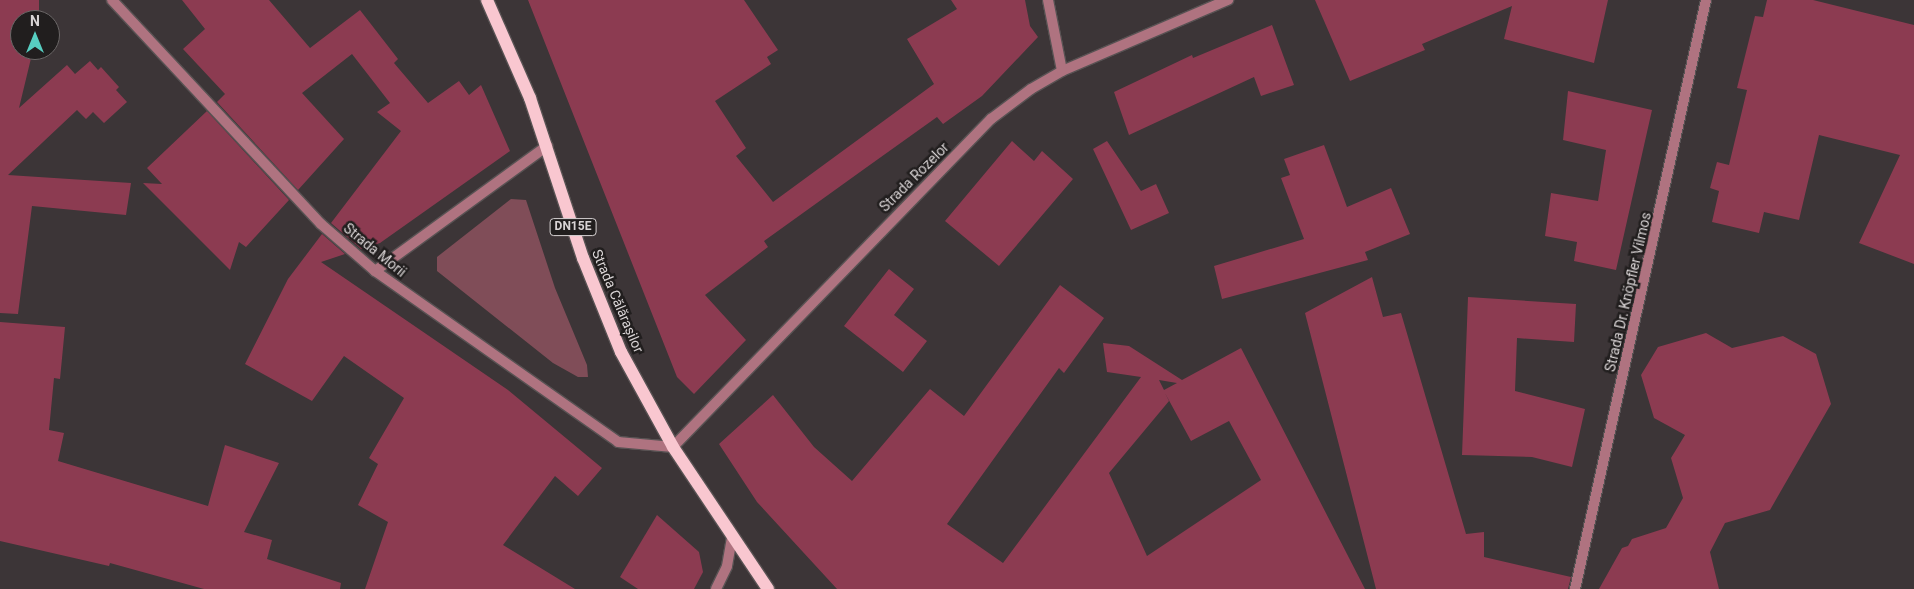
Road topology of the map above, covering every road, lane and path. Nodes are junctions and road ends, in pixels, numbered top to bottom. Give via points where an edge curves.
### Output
1 (112, 0) edge
2 (487, 0) edge
3 (1048, 0) edge
4 (1228, 0) edge
5 (1706, 0) edge
6 (1062, 71) junction
7 (547, 146) junction
8 (375, 271) junction
9 (672, 447) junction
10 (732, 539) junction
11 (716, 589) edge
12 (768, 589) edge
13 (1575, 589) edge

1 - 8 street, Strada Morii via 321,224
2 - 7 main road, Strada Călărașilor / DN15E
3 - 6 street
4 - 6 street, Strada Rozelor
5 - 13 street, Strada Dr. Knöpfler Vilmos
6 - 9 street, Strada Rozelor via 991,119
7 - 8 street
7 - 9 main road, Strada Călărașilor / DN15E via 583,258 621,352
8 - 9 street, Strada Morii via 618,442
9 - 10 main road, Strada Călărașilor / DN15E
10 - 11 street via 727,566
10 - 12 main road, Strada Călărașilor / DN15E

